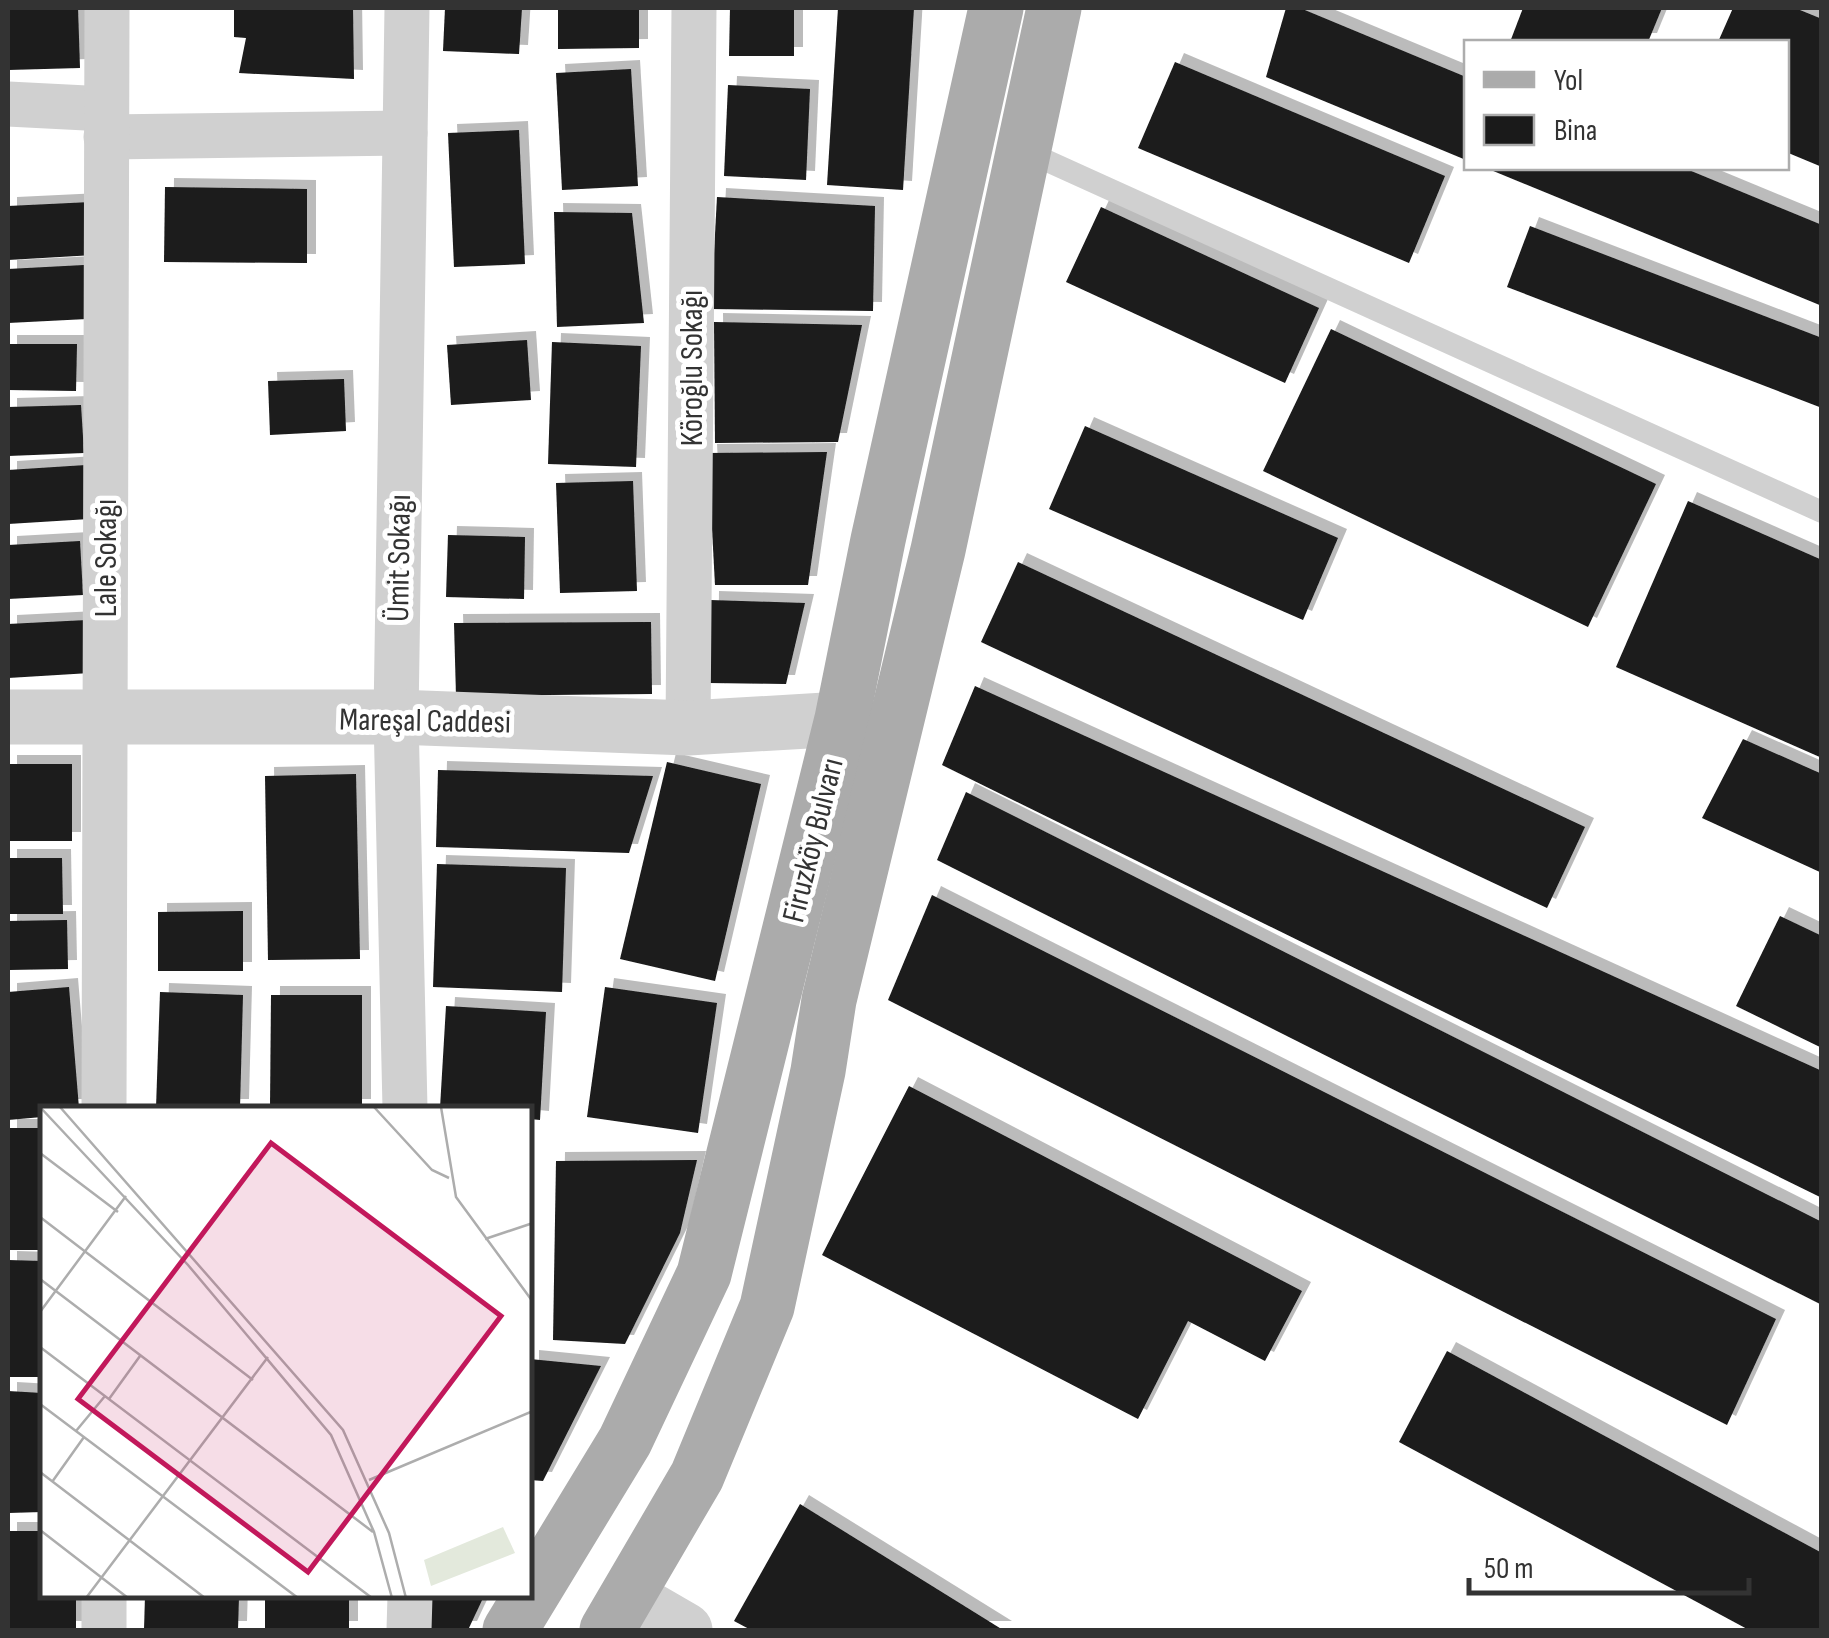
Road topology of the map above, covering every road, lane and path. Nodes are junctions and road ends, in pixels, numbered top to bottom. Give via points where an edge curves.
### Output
1 (106, 8) edge
2 (407, 8) edge
3 (694, 8) edge
4 (996, 8) edge
5 (1054, 8) edge
6 (8, 104) edge
7 (106, 123) junction
8 (405, 133) junction
9 (1024, 150) junction
10 (1822, 512) edge
11 (914, 650) junction
12 (8, 717) edge
13 (104, 717) junction
14 (396, 717) junction
15 (842, 718) junction
16 (688, 728) junction
17 (104, 1106) edge
18 (405, 1106) edge
19 (532, 1594) edge
20 (104, 1598) edge
21 (410, 1598) edge
22 (530, 1598) edge
23 (618, 1614) edge
24 (104, 1630) edge
25 (410, 1630) edge
26 (510, 1630) edge
27 (685, 1630) edge

1 - 7 street, Lale Sokağı
2 - 8 street, Ümit Sokağı
3 - 16 street, Köroğlu Sokağı
4 - 15 main road, Firuzköy Bulvarı
5 - 9 main road, Firuzköy Bulvarı
6 - 7 street
7 - 8 street
7 - 13 street, Lale Sokağı
8 - 14 street, Ümit Sokağı
9 - 10 lane
9 - 11 main road, Firuzköy Bulvarı
11 - 15 main road via 899,686 880,703
11 - 23 main road, Firuzköy Bulvarı via 828,1000 767,1308 697,1476
12 - 13 street, Mareşal Caddesi
13 - 14 street, Mareşal Caddesi
13 - 17 street, Lale Sokağı
14 - 16 street, Mareşal Caddesi
14 - 18 street, Ümit Sokağı
15 - 16 street, Mareşal Caddesi
15 - 19 main road, Firuzköy Bulvarı via 704,1274 626,1442
20 - 24 street
21 - 25 street
22 - 26 main road, Firuzköy Bulvarı
23 - 27 street

